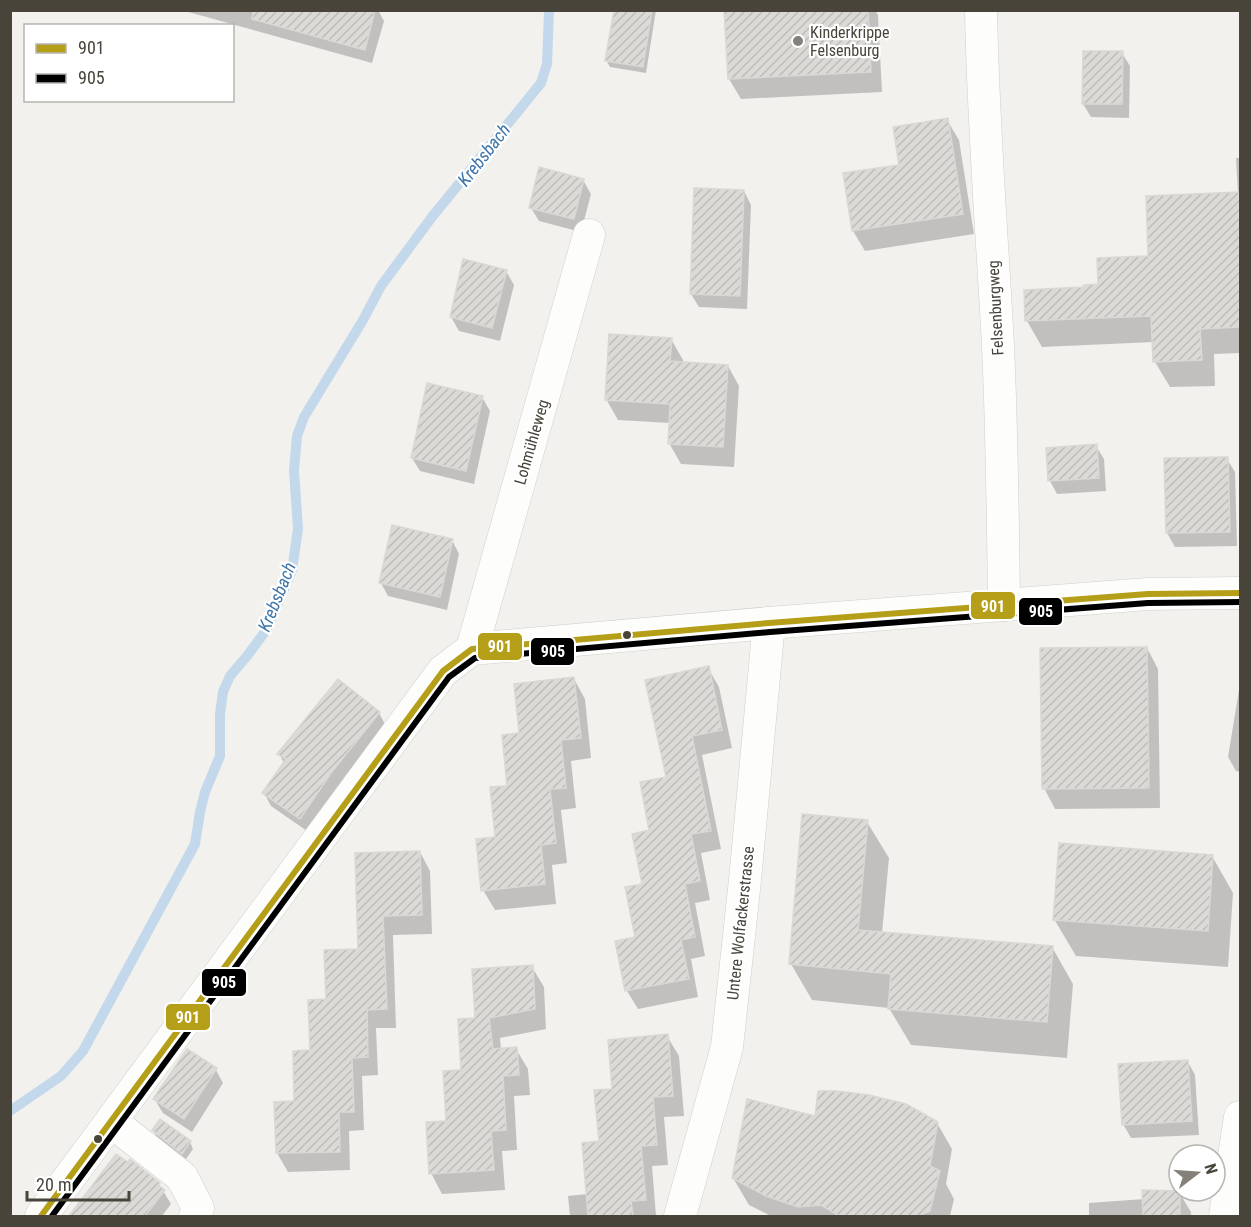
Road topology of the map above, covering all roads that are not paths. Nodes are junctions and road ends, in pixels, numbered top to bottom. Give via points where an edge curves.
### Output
1 (981, 10) edge
2 (589, 235) dead end
3 (1240, 593) edge
4 (1004, 605) junction
5 (769, 623) junction
6 (472, 649) junction
7 (1240, 1117) edge
8 (112, 1122) junction
9 (41, 1216) edge
10 (195, 1216) edge
11 (680, 1216) edge
12 (1225, 1216) edge

1 - 4 street, Felsenburgweg via 998,346
2 - 6 street, Lohmühleweg
3 - 4 street via 1148,594
4 - 5 street
5 - 6 street
5 - 11 street, Untere Wolfackerstrasse via 727,1047
6 - 8 street via 443,671
7 - 12 street
8 - 9 street
8 - 10 street via 182,1177 198,1208

